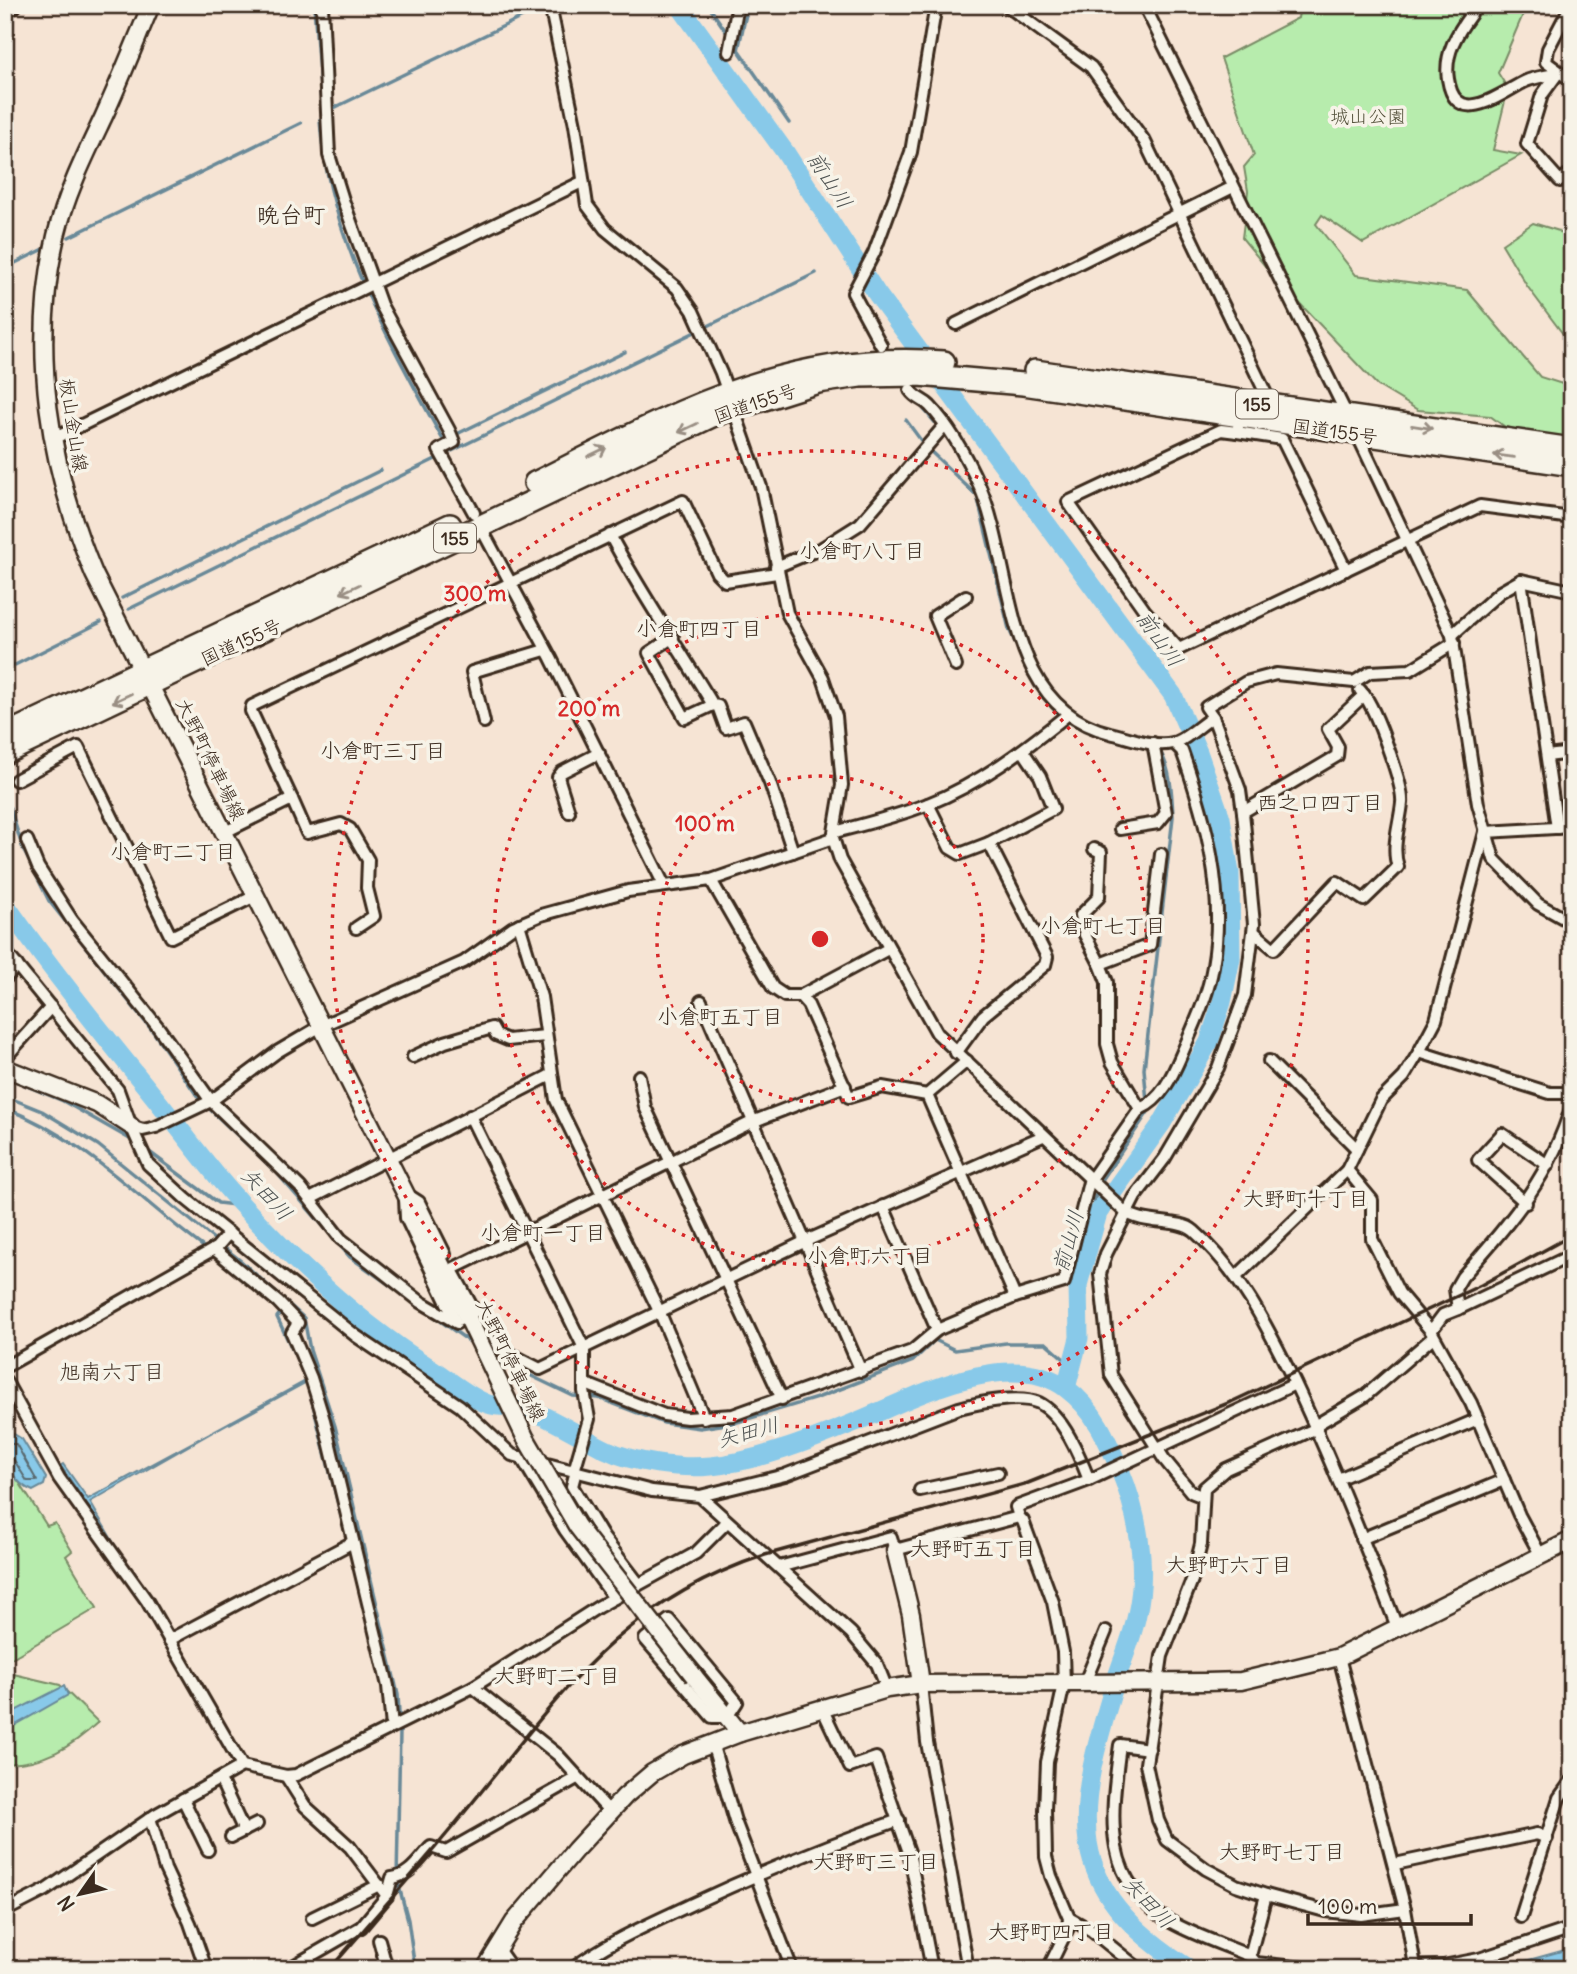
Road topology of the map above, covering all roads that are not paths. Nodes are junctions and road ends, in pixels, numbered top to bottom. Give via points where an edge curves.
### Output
1 (13, 5) edge
2 (151, 5) edge
3 (322, 5) edge
4 (550, 5) edge
5 (738, 5) edge
6 (936, 5) edge
7 (1006, 5) edge
8 (1144, 5) edge
9 (1572, 5) edge
10 (5, 7) edge
11 (1471, 14) dead end
12 (729, 52) dead end
13 (1558, 74) junction
14 (1572, 81) edge
15 (1572, 172) edge
16 (582, 182) junction
17 (1233, 187) junction
18 (1180, 213) junction
19 (373, 284) junction
20 (956, 324) dead end
21 (881, 345) dead end
22 (947, 370) junction
23 (913, 375) junction
24 (730, 401) junction
25 (1267, 406) junction
26 (1347, 416) junction
27 (945, 425) junction
28 (1238, 425) junction
29 (1357, 435) junction
30 (53, 439) junction
31 (1572, 449) edge
32 (1572, 465) edge
33 (1572, 518) edge
34 (477, 520) junction
35 (610, 536) junction
36 (1409, 541) junction
37 (776, 570) junction
38 (1346, 570) junction
39 (1521, 579) junction
40 (510, 583) junction
41 (1572, 591) edge
42 (966, 596) dead end
43 (673, 637) junction
44 (1453, 639) junction
45 (545, 650) junction
46 (956, 666) dead end
47 (146, 676) junction
48 (1354, 682) junction
49 (1364, 695) junction
50 (713, 705) junction
51 (1067, 715) junction
52 (1209, 719) junction
53 (484, 722) dead end
54 (5, 735) edge
55 (1176, 742) junction
56 (1153, 743) junction
57 (1023, 751) junction
58 (5, 753) edge
59 (599, 753) junction
60 (1572, 753) edge
61 (1547, 756) junction
62 (16, 780) dead end
63 (292, 799) junction
64 (928, 804) junction
65 (569, 812) dead end
66 (1243, 812) junction
67 (1572, 827) edge
68 (1557, 828) junction
69 (1120, 829) dead end
70 (1485, 832) junction
71 (223, 833) junction
72 (834, 835) junction
73 (27, 840) dead end
74 (989, 843) junction
75 (1094, 849) dead end
76 (793, 852) junction
77 (1161, 854) dead end
78 (711, 880) junction
79 (664, 885) junction
80 (255, 895) junction
81 (1572, 923) edge
82 (519, 924) junction
83 (356, 928) dead end
84 (1254, 932) junction
85 (888, 949) junction
86 (5, 951) edge
87 (1100, 964) junction
88 (17, 965) junction
89 (5, 979) edge
90 (800, 996) junction
91 (701, 1001) dead end
92 (51, 1007) junction
93 (321, 1026) junction
94 (545, 1036) junction
95 (1419, 1052) junction
96 (956, 1054) junction
97 (413, 1057) dead end
98 (5, 1058) edge
99 (967, 1061) junction
100 (1269, 1061) dead end
101 (5, 1068) edge
102 (551, 1075) junction
103 (639, 1076) dead end
104 (845, 1086) junction
105 (1572, 1093) edge
106 (927, 1095) junction
107 (209, 1101) junction
108 (1572, 1105) edge
109 (1140, 1110) junction
110 (470, 1116) junction
111 (752, 1122) junction
112 (131, 1126) junction
113 (1043, 1136) junction
114 (1357, 1149) junction
115 (386, 1159) junction
116 (672, 1163) junction
117 (1549, 1165) junction
118 (1347, 1170) junction
119 (962, 1173) junction
120 (1091, 1183) junction
121 (405, 1193) junction
122 (602, 1196) junction
123 (310, 1199) junction
124 (1527, 1203) junction
125 (883, 1206) junction
126 (1126, 1213) junction
127 (526, 1232) junction
128 (227, 1236) junction
129 (806, 1241) junction
130 (215, 1249) junction
131 (1572, 1255) edge
132 (452, 1269) junction
133 (1236, 1277) junction
134 (726, 1281) junction
135 (1015, 1297) junction
136 (1458, 1309) junction
137 (660, 1313) junction
138 (937, 1330) junction
139 (1431, 1334) junction
140 (584, 1348) junction
141 (5, 1367) edge
142 (861, 1371) junction
143 (5, 1380) edge
144 (586, 1384) junction
145 (1295, 1384) junction
146 (782, 1399) junction
147 (704, 1418) junction
148 (1478, 1419) junction
149 (1316, 1426) junction
150 (1158, 1449) junction
151 (521, 1457) junction
152 (575, 1468) junction
153 (998, 1473) dead end
154 (1338, 1479) junction
155 (1089, 1480) junction
156 (1504, 1480) junction
157 (920, 1490) dead end
158 (700, 1496) junction
159 (1202, 1496) junction
160 (1019, 1517) junction
161 (727, 1522) junction
162 (1361, 1539) junction
163 (1572, 1540) edge
164 (353, 1542) junction
165 (895, 1550) junction
166 (1541, 1556) junction
167 (779, 1567) junction
168 (639, 1584) junction
169 (614, 1598) junction
170 (1397, 1627) junction
171 (1106, 1631) dead end
172 (169, 1640) junction
173 (1339, 1657) junction
174 (1088, 1682) junction
175 (1153, 1682) junction
176 (920, 1684) junction
177 (1064, 1684) junction
178 (472, 1687) junction
179 (887, 1689) junction
180 (822, 1708) junction
181 (727, 1717) junction
182 (398, 1724) junction
183 (740, 1733) junction
184 (712, 1743) junction
185 (1149, 1749) junction
186 (242, 1766) junction
187 (286, 1776) junction
188 (577, 1778) junction
189 (220, 1779) junction
190 (1572, 1780) edge
191 (183, 1799) junction
192 (610, 1812) junction
193 (150, 1818) junction
194 (899, 1820) junction
195 (257, 1825) dead end
196 (244, 1831) junction
197 (231, 1837) dead end
198 (1547, 1838) junction
199 (208, 1850) dead end
200 (1395, 1864) junction
201 (754, 1875) junction
202 (379, 1885) junction
203 (1266, 1895) junction
204 (387, 1896) junction
205 (1405, 1909) junction
206 (5, 1911) edge
207 (1521, 1917) dead end
208 (312, 1918) dead end
209 (1069, 1918) junction
210 (1572, 1928) edge
211 (379, 1940) dead end
212 (497, 1948) junction
213 (1250, 1956) junction
214 (1415, 1966) junction
215 (206, 1969) edge
216 (288, 1969) edge
217 (387, 1969) edge
218 (485, 1969) edge
219 (512, 1969) edge
220 (572, 1969) edge
221 (792, 1969) edge
222 (932, 1969) edge
223 (968, 1969) edge
224 (1048, 1969) edge
225 (1139, 1969) edge
226 (1314, 1969) edge
227 (1353, 1969) edge

1 - 10 main road
2 - 30 main road, 板山金山線 via 75,177 56,235 45,326 45,387
3 - 19 street via 330,155
4 - 16 street
5 - 12 street
6 - 21 street via 911,152 853,297
7 - 18 street via 1095,70 1145,142
8 - 17 street
9 - 13 street via 1548,49 1546,62
11 - 13 street via 1447,60 1449,85 1457,98 1474,106 1493,102 1527,81
13 - 14 street
13 - 15 street via 1542,95 1527,144 1560,181
16 - 19 street
16 - 24 street via 587,205 598,222 661,273 684,298 700,323
17 - 18 street
17 - 26 street
18 - 20 street
18 - 25 street via 1267,396
19 - 30 street
19 - 34 street via 454,442 442,456
22 - 23 highway, 国道155号 / 155
22 - 25 highway, 国道155号 / 155 via 1018,369
22 - 28 highway, 国道155号 / 155
23 - 24 highway, 国道155号 / 155 via 860,376
23 - 27 street via 916,399 927,403
24 - 34 highway, 国道155号 / 155
24 - 37 street via 761,487
25 - 26 highway, 国道155号 / 155
26 - 29 street
26 -> 31 highway, 国道155号 / 155
27 - 37 street via 860,524
27 - 51 street via 963,452 987,508 1017,632 1047,694
28 - 29 highway, 国道155号 / 155
28 - 38 street via 1282,439
28 - 38 street via 1068,502 1144,611 1178,649
32 -> 29 highway, 国道155号 / 155
29 - 36 street
30 - 47 main road, 板山金山線 via 73,523
33 - 36 street via 1483,505
34 - 40 street
34 - 47 highway, 国道155号 / 155
35 - 37 street via 683,501 725,581
35 - 40 street
35 - 43 street via 637,586
36 - 38 street
36 - 44 street
37 - 72 street via 787,613 823,678 836,716 843,765
39 - 41 street
39 - 44 street via 1500,592
39 - 61 street
40 - 45 street
40 - 63 street via 252,706
42 - 46 street via 935,616
43 - 50 street
43 - 50 street via 649,653 685,718
44 - 48 street via 1410,670 1370,672
44 - 70 street
45 - 53 street via 472,672
45 - 59 street
47 - 54 highway, 国道155号 / 155
47 -> 58 highway, 国道155号 / 155
47 - 71 main road, 大野町停車場線
48 - 49 street
48 - 52 street via 1276,674 1246,682 1219,697 1206,707
49 - 66 street via 1328,729 1338,747 1337,756
49 - 84 street via 1400,785 1398,867 1364,900 1337,882 1274,949
50 - 76 street via 718,706 726,728 744,722
51 - 56 street via 1094,729
51 - 57 street
52 - 55 street
52 - 66 street via 1240,790
55 - 56 street
55 - 109 street via 1205,817 1217,921 1213,966 1202,1009 1176,1066 1159,1096
56 - 69 street via 1166,813 1158,823
57 - 64 street
57 - 74 street via 1040,776 1053,809
59 - 65 street via 558,776
59 - 79 street
60 - 61 street
61 - 68 street
62 - 80 street via 78,747 171,937
63 - 71 street
63 - 83 street via 307,832 341,824 350,829 368,860 367,888 374,916
64 - 72 street
64 - 74 street via 953,852
66 - 84 street via 1254,893
67 - 68 street
68 - 70 street
70 - 81 street via 1494,859 1521,890
70 - 95 street via 1436,1020
71 - 80 main road, 大野町停車場線
72 - 76 street
72 - 85 street via 840,860
73 - 107 street via 47,883 72,920 158,1027
74 - 96 street via 1047,957 1045,965 982,1016
75 - 87 street via 1101,852 1099,897 1081,915 1085,935
76 - 78 street
77 - 87 street via 1150,945
78 - 79 street
78 - 90 street via 773,988 785,996
79 - 82 street via 574,905
80 - 93 main road, 大野町停車場線
82 - 93 street via 464,962
82 - 94 street via 536,974
84 - 126 street via 1244,995 1218,1068
85 - 90 street
85 - 96 street via 932,1026
86 - 88 street
87 - 109 street via 1107,982 1107,1044 1112,1062
88 - 89 street
88 - 92 street
90 - 104 street
91 - 111 street
92 - 98 street
92 - 112 street via 118,1090
93 - 107 street
93 - 115 main road, 大野町停車場線
94 - 97 street via 508,1040 492,1028
94 - 102 street
95 - 105 street via 1550,1093
95 - 114 street via 1404,1077 1381,1100
96 - 99 street
99 - 106 street
99 - 113 street
100 - 114 street
101 - 112 main road via 97,1104
102 - 110 street
102 - 122 street via 556,1100
103 - 116 street via 645,1107
104 - 106 street via 849,1097 882,1087
104 - 111 street
106 - 119 street
107 - 112 street via 156,1127 143,1130
107 - 123 street
108 - 117 street
109 - 120 street
110 - 115 street
110 - 127 street
111 - 116 street
111 - 129 street
112 - 128 street via 148,1164
113 - 119 street
113 - 120 street
114 - 118 street
115 - 121 main road, 大野町停車場線
115 - 123 street
116 - 122 street
116 - 134 street
117 - 124 street
117 - 124 street via 1502,1134 1478,1160
118 - 133 street
118 - 139 street via 1372,1200 1372,1239 1399,1293
119 - 125 street
119 - 135 street
120 - 126 street
120 - 135 street via 1064,1282
121 - 123 street via 406,1218 457,1323 421,1302 341,1239
121 - 132 street via 419,1202
121 - 181 main road, 大野町停車場線, bridge via 525,1437 577,1526
122 - 127 street
122 - 137 street
124 - 136 street via 1454,1289
125 - 129 street
125 - 138 street
126 - 133 street via 1192,1229
126 - 150 street via 1100,1274 1109,1364 1111,1375
127 - 132 street
127 - 140 street
128 - 130 street
128 - 151 street via 356,1336 460,1406 512,1455
129 - 134 street
129 - 142 street
130 - 141 street
130 - 164 street via 298,1323 292,1333 311,1378
131 - 136 street
132 - 140 street via 493,1345 540,1369
133 - 145 street via 1271,1332
134 - 137 street
134 - 146 street
135 - 138 street
136 - 139 street via 1443,1315
137 - 140 street
137 - 147 street
138 - 142 street via 912,1351
139 - 148 street
139 - 149 street via 1366,1396
140 - 144 street
142 - 146 street
143 - 172 street via 59,1478 147,1601
144 - 147 street via 664,1415
144 - 152 street via 588,1429
145 - 149 street
145 - 150 street
146 - 147 street via 733,1415
148 - 154 street
148 - 156 street
149 - 154 street
149 - 159 street via 1226,1469 1208,1482
150 - 155 street
150 - 159 street via 1191,1492
151 - 152 street
151 - 169 street
152 - 158 street via 652,1491
152 - 168 street via 572,1486
153 - 157 street
154 - 162 street
155 - 158 street via 1070,1437 1039,1403 981,1402 785,1475
155 - 160 street via 1016,1507
156 - 162 street
156 - 166 street
158 - 161 street
159 - 175 street via 1201,1544
160 - 165 street
160 - 177 street via 1031,1537 1053,1602
161 - 167 street
161 - 168 street via 696,1553
162 - 170 street
163 - 166 main road
164 - 172 street
164 - 182 street
165 - 167 street via 891,1537
165 - 176 main road via 911,1615
166 - 170 main road
167 - 179 street via 850,1633 877,1664
168 - 169 street
169 - 178 street
170 - 173 main road
171 - 174 street
172 - 186 street
173 - 175 main road via 1241,1681
173 - 200 street
174 - 175 main road
174 - 177 main road
175 - 185 street
176 - 177 main road
176 - 179 main road
176 - 223 street
177 - 209 street via 1047,1762 1045,1819 1046,1857
178 - 182 street
178 - 188 street via 558,1755
179 - 180 main road
180 - 183 main road
180 - 194 street via 850,1767 876,1758
181 - 181 street via 712,1717 645,1639 669,1620 737,1702
181 - 183 main road, 大野町停車場線
182 - 187 street via 307,1771
183 - 184 main road
184 - 192 main road via 652,1773
184 - 201 street
185 - 203 street via 1146,1775 1167,1840 1206,1869
185 - 213 street via 1120,1745 1113,1825 1121,1868 1143,1901 1163,1916
186 - 187 street
186 - 189 street
187 - 202 street via 304,1806 350,1847
188 - 192 street
188 - 204 street via 446,1852 431,1847 396,1878
189 - 191 street
189 - 196 street
190 - 198 street via 1559,1798
191 - 193 street
191 - 199 street
192 - 212 main road via 514,1922
193 - 206 street via 46,1890
193 - 215 street via 165,1869
194 - 201 street
194 - 222 street
195 - 196 street
196 - 197 street
198 - 200 street via 1537,1834
198 - 207 street
200 - 205 street
201 - 220 street via 596,1951
201 - 221 street
202 - 204 street
202 - 208 street
203 - 205 street via 1325,1911 1361,1915
203 - 213 street
204 - 216 street via 361,1927
205 - 214 street
209 - 224 street via 1069,1928
209 - 225 street
210 - 214 street via 1479,1959
211 - 217 street
212 - 218 main road
212 - 219 street
213 - 226 street via 1256,1963
214 - 227 street

